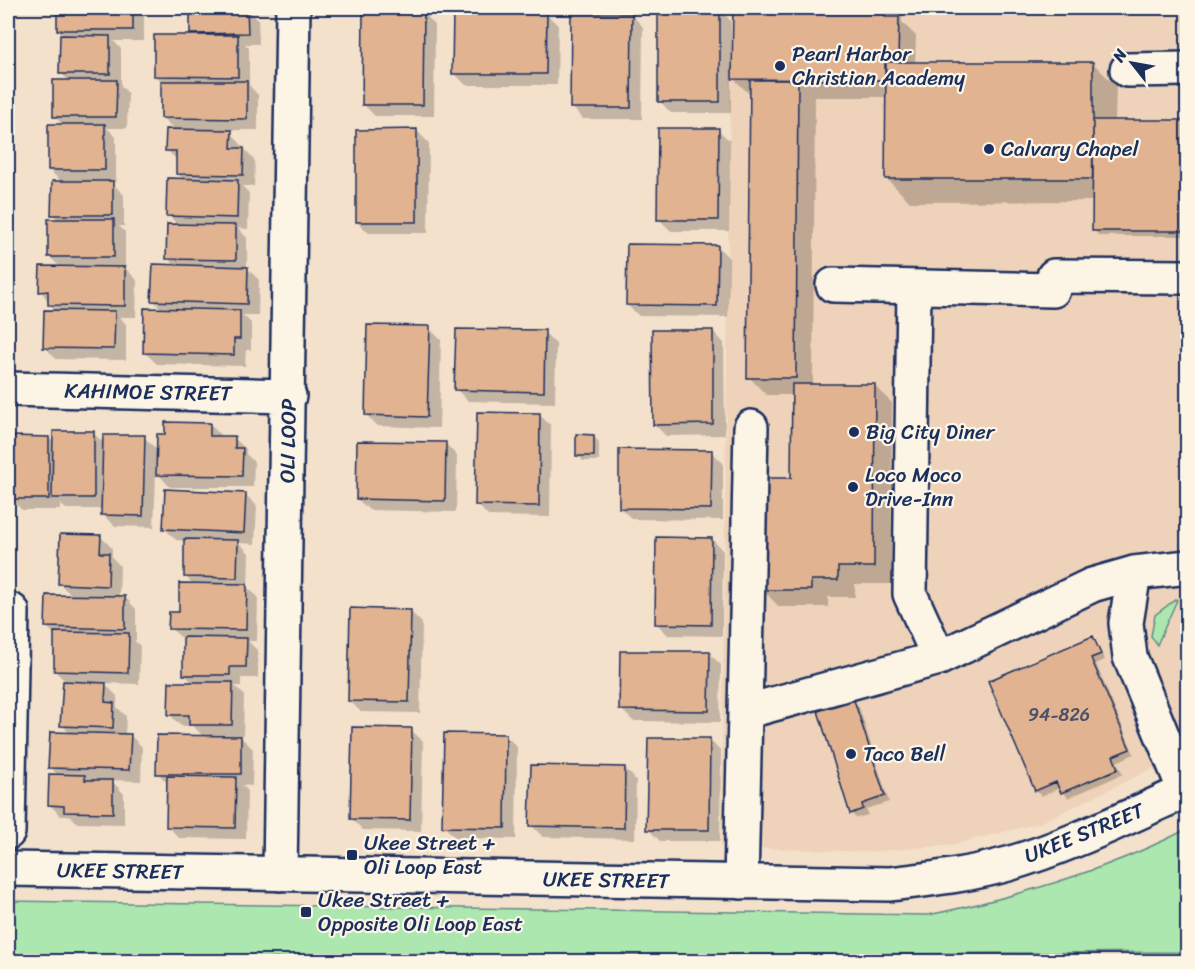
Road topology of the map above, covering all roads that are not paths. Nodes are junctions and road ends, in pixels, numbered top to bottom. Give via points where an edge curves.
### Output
1 (293, 8) edge
2 (1188, 69) edge
3 (1127, 70) dead end
4 (1188, 277) edge
5 (833, 285) dead end
6 (914, 287) junction
7 (8, 389) edge
8 (289, 396) junction
9 (751, 427) dead end
10 (1188, 567) edge
11 (1134, 573) junction
12 (12, 611) dead end
13 (939, 658) junction
14 (745, 712) junction
15 (1186, 790) edge
16 (8, 832) edge
17 (8, 869) edge
18 (280, 874) junction
19 (741, 882) junction

1 - 8 street, OLI LOOP
2 - 3 street
4 - 6 street via 1054,276 1053,290
5 - 6 street
6 - 13 street via 910,594
7 - 8 street, KAHIMOE STREET
8 - 18 street, OLI LOOP
9 - 14 street
10 - 11 street
11 - 13 street via 1092,585
11 - 15 street via 1126,622 1130,657
12 - 16 street
13 - 14 street
14 - 19 street
15 - 19 street, UKEE STREET via 1048,851 976,872 890,884
17 - 18 street, UKEE STREET
18 - 19 street, UKEE STREET

